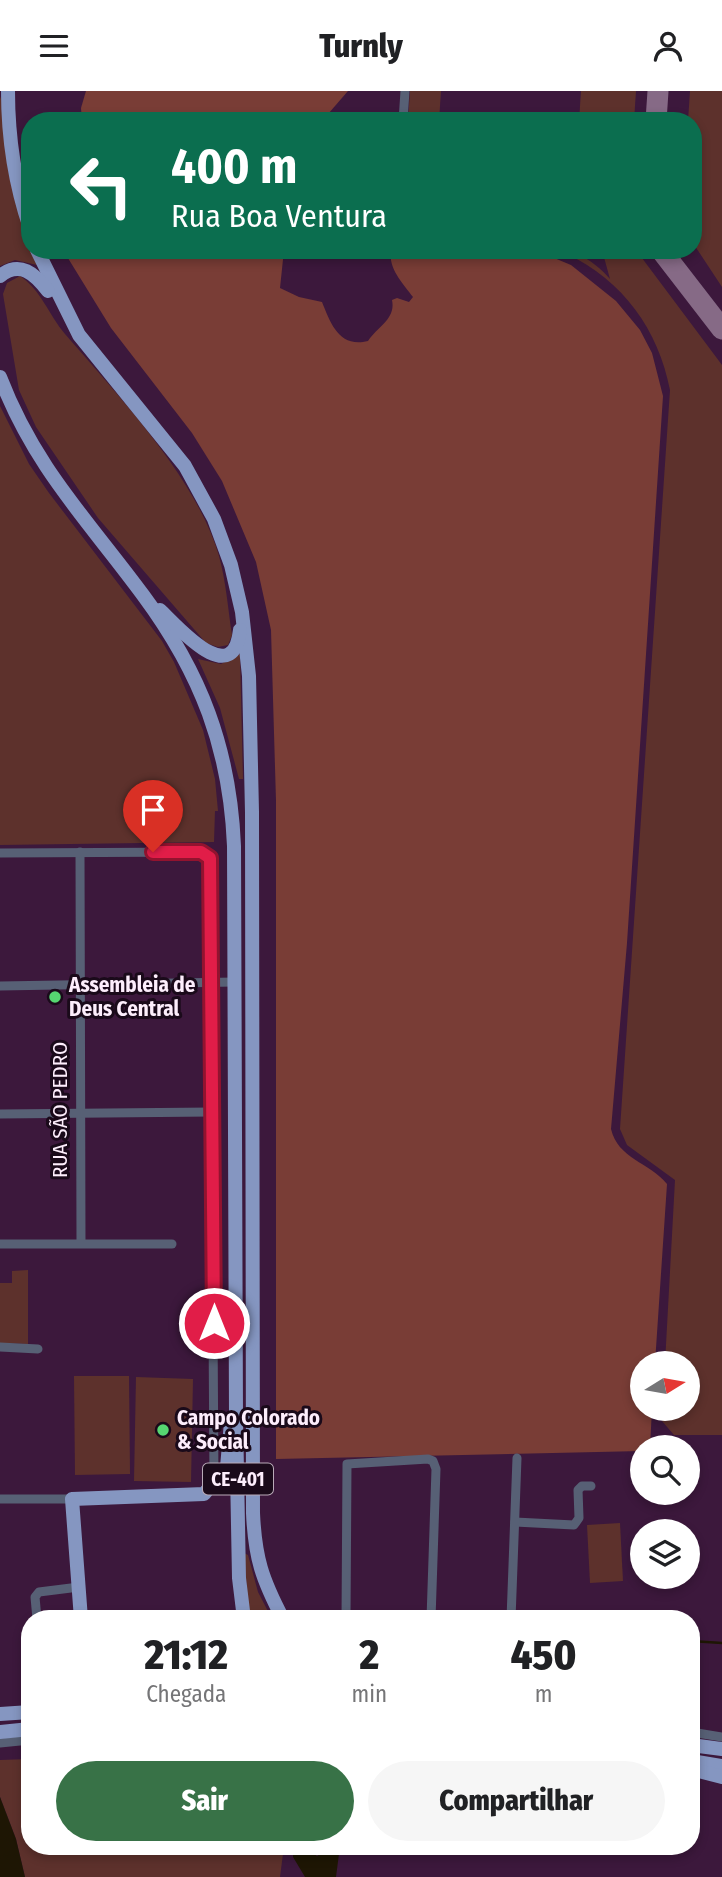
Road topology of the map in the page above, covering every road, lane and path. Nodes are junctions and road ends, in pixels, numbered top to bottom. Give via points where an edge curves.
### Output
1 (8, 91) edge
2 (405, 91) edge
3 (404, 112) edge
4 (21, 197) edge
5 (41, 259) edge
6 (0, 276) edge
7 (79, 335) junction
8 (0, 377) edge
9 (144, 595) junction
10 (242, 612) junction
11 (80, 852) junction
12 (0, 853) edge
13 (211, 982) junction
14 (235, 982) junction
15 (81, 985) junction
16 (0, 986) edge
17 (212, 1112) junction
18 (0, 1114) edge
19 (80, 1114) junction
20 (81, 1243) junction
21 (0, 1244) edge
22 (172, 1244) dead end
23 (0, 1347) edge
24 (38, 1349) dead end
25 (236, 1418) junction
26 (517, 1458) dead end
27 (214, 1480) junction
28 (591, 1486) dead end
29 (0, 1499) edge
30 (72, 1499) junction
31 (515, 1522) junction
32 (79, 1587) junction
33 (37, 1610) edge
34 (80, 1610) edge
35 (243, 1610) edge
36 (278, 1610) edge
37 (346, 1610) edge
38 (431, 1610) edge
39 (511, 1610) edge
40 (21, 1713) edge
41 (0, 1714) edge
42 (21, 1730) edge
43 (0, 1732) edge
44 (700, 1733) edge
45 (722, 1737) edge
46 (21, 1741) edge
47 (0, 1743) edge
48 (700, 1746) edge
49 (722, 1749) edge
50 (700, 1762) edge
51 (722, 1766) edge
52 (700, 1771) edge
53 (722, 1777) edge

1 - 4 main road
2 - 3 street
5 - 7 main road, CE-401
6 - 7 main road via 15,269 32,273
7 - 10 main road, CE-401 via 185,466 214,519
8 - 9 main road, CE-401 via 41,463
9 - 10 main road via 200,649 215,656 235,647
9 - 14 main road, CE-401 via 198,685 221,746 233,820
10 - 36 main road, CE-401 via 249,676 252,813 254,1544 262,1579
11 - 12 street
11 - 13 street via 207,853
11 - 15 street, RUA SÃO PEDRO
13 - 14 street
13 - 15 street
13 - 17 street
14 - 25 main road, CE-401
15 - 16 street
15 - 19 street, RUA SÃO PEDRO
17 - 19 street
17 - 27 street
18 - 19 street
19 - 20 street, RUA SÃO PEDRO
20 - 21 street
20 - 22 street
23 - 24 street
25 - 27 main road via 228,1427 228,1464
25 - 35 main road, CE-401
26 - 31 street
27 - 30 main road via 208,1491 199,1495
28 - 31 street via 579,1490 579,1518 574,1525
29 - 30 street
30 - 32 main road
31 - 39 street
32 - 33 street via 37,1594
32 - 34 main road
37 - 38 street via 347,1464 433,1461
40 - 41 main road
42 - 43 main road
44 - 45 street
46 - 47 street
48 - 49 main road
50 - 51 main road
52 - 53 main road

